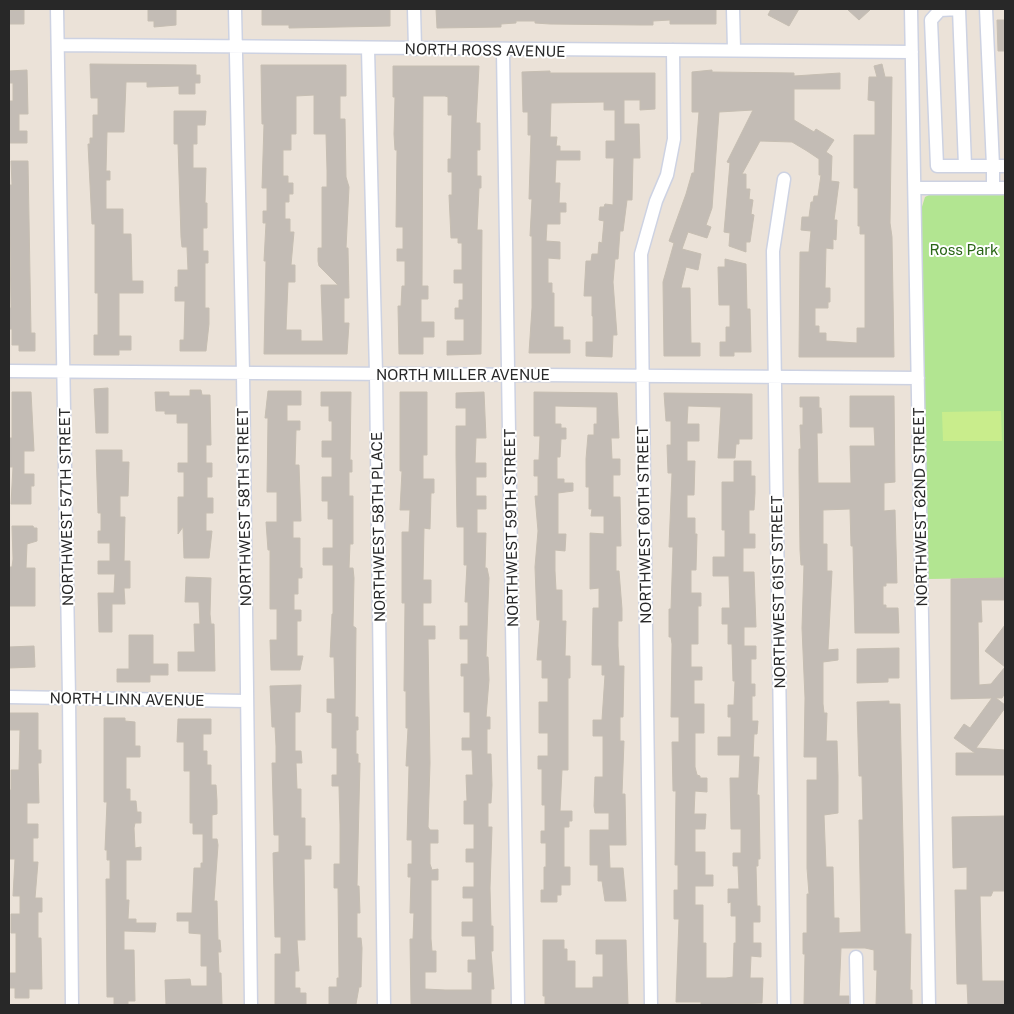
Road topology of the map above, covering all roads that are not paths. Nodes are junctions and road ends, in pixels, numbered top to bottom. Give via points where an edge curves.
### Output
1 (57, 9) edge
2 (235, 9) edge
3 (414, 9) edge
4 (734, 9) edge
5 (911, 9) edge
6 (959, 9) edge
7 (986, 9) edge
8 (58, 45) junction
9 (235, 47) junction
10 (368, 49) junction
11 (415, 49) junction
12 (673, 50) junction
13 (734, 50) junction
14 (503, 51) junction
15 (912, 52) junction
16 (965, 166) junction
17 (999, 166) edge
18 (784, 179) dead end
19 (915, 188) junction
20 (999, 188) edge
21 (9, 371) edge
22 (64, 372) junction
23 (242, 373) junction
24 (376, 373) junction
25 (508, 374) junction
26 (642, 375) junction
27 (775, 376) junction
28 (918, 378) junction
29 (9, 697) edge
30 (69, 697) junction
31 (246, 701) junction
32 (856, 957) dead end
33 (72, 1005) edge
34 (251, 1005) edge
35 (384, 1005) edge
36 (518, 1005) edge
37 (651, 1005) edge
38 (784, 1005) edge
39 (857, 1005) edge
40 (929, 1005) edge

1 - 8 street, NORTHWEST 57TH STREET
2 - 9 street, NORTHWEST 58TH STREET
3 - 11 street
4 - 13 street
5 - 15 street, NORTHWEST 62ND STREET
6 - 16 street
6 - 16 street via 940,10 931,20 936,166
7 - 17 street
8 - 9 street, NORTH ROSS AVENUE
8 - 22 street, NORTHWEST 57TH STREET
9 - 10 street, NORTH ROSS AVENUE
9 - 23 street, NORTHWEST 58TH STREET
10 - 11 street, NORTH ROSS AVENUE
10 - 24 street, NORTHWEST 58TH PLACE
11 - 14 street, NORTH ROSS AVENUE
12 - 13 street, NORTH ROSS AVENUE
12 - 14 street, NORTH ROSS AVENUE
12 - 26 street, NORTHWEST 60TH STREET via 674,139 667,175 641,254
13 - 15 street, NORTH ROSS AVENUE
14 - 25 street, NORTHWEST 59TH STREET
15 - 19 street, NORTHWEST 62ND STREET
16 - 17 street
17 - 20 street
18 - 27 street, NORTHWEST 61ST STREET via 773,251
19 - 20 street
19 - 28 street, NORTHWEST 62ND STREET
21 - 22 street, NORTH MILLER AVENUE
22 - 23 street, NORTH MILLER AVENUE
22 - 30 street, NORTHWEST 57TH STREET
23 - 24 street, NORTH MILLER AVENUE
23 - 31 street, NORTHWEST 58TH STREET
24 - 25 street, NORTH MILLER AVENUE
24 - 35 street, NORTHWEST 58TH PLACE
25 - 26 street, NORTH MILLER AVENUE
25 - 36 street, NORTHWEST 59TH STREET
26 - 27 street, NORTH MILLER AVENUE
26 - 37 street, NORTHWEST 60TH STREET
27 - 28 street, NORTH MILLER AVENUE
27 - 38 street, NORTHWEST 61ST STREET
28 - 40 street, NORTHWEST 62ND STREET
29 - 30 street, NORTH LINN AVENUE
30 - 31 street, NORTH LINN AVENUE
30 - 33 street, NORTHWEST 57TH STREET
31 - 34 street, NORTHWEST 58TH STREET
32 - 39 street

